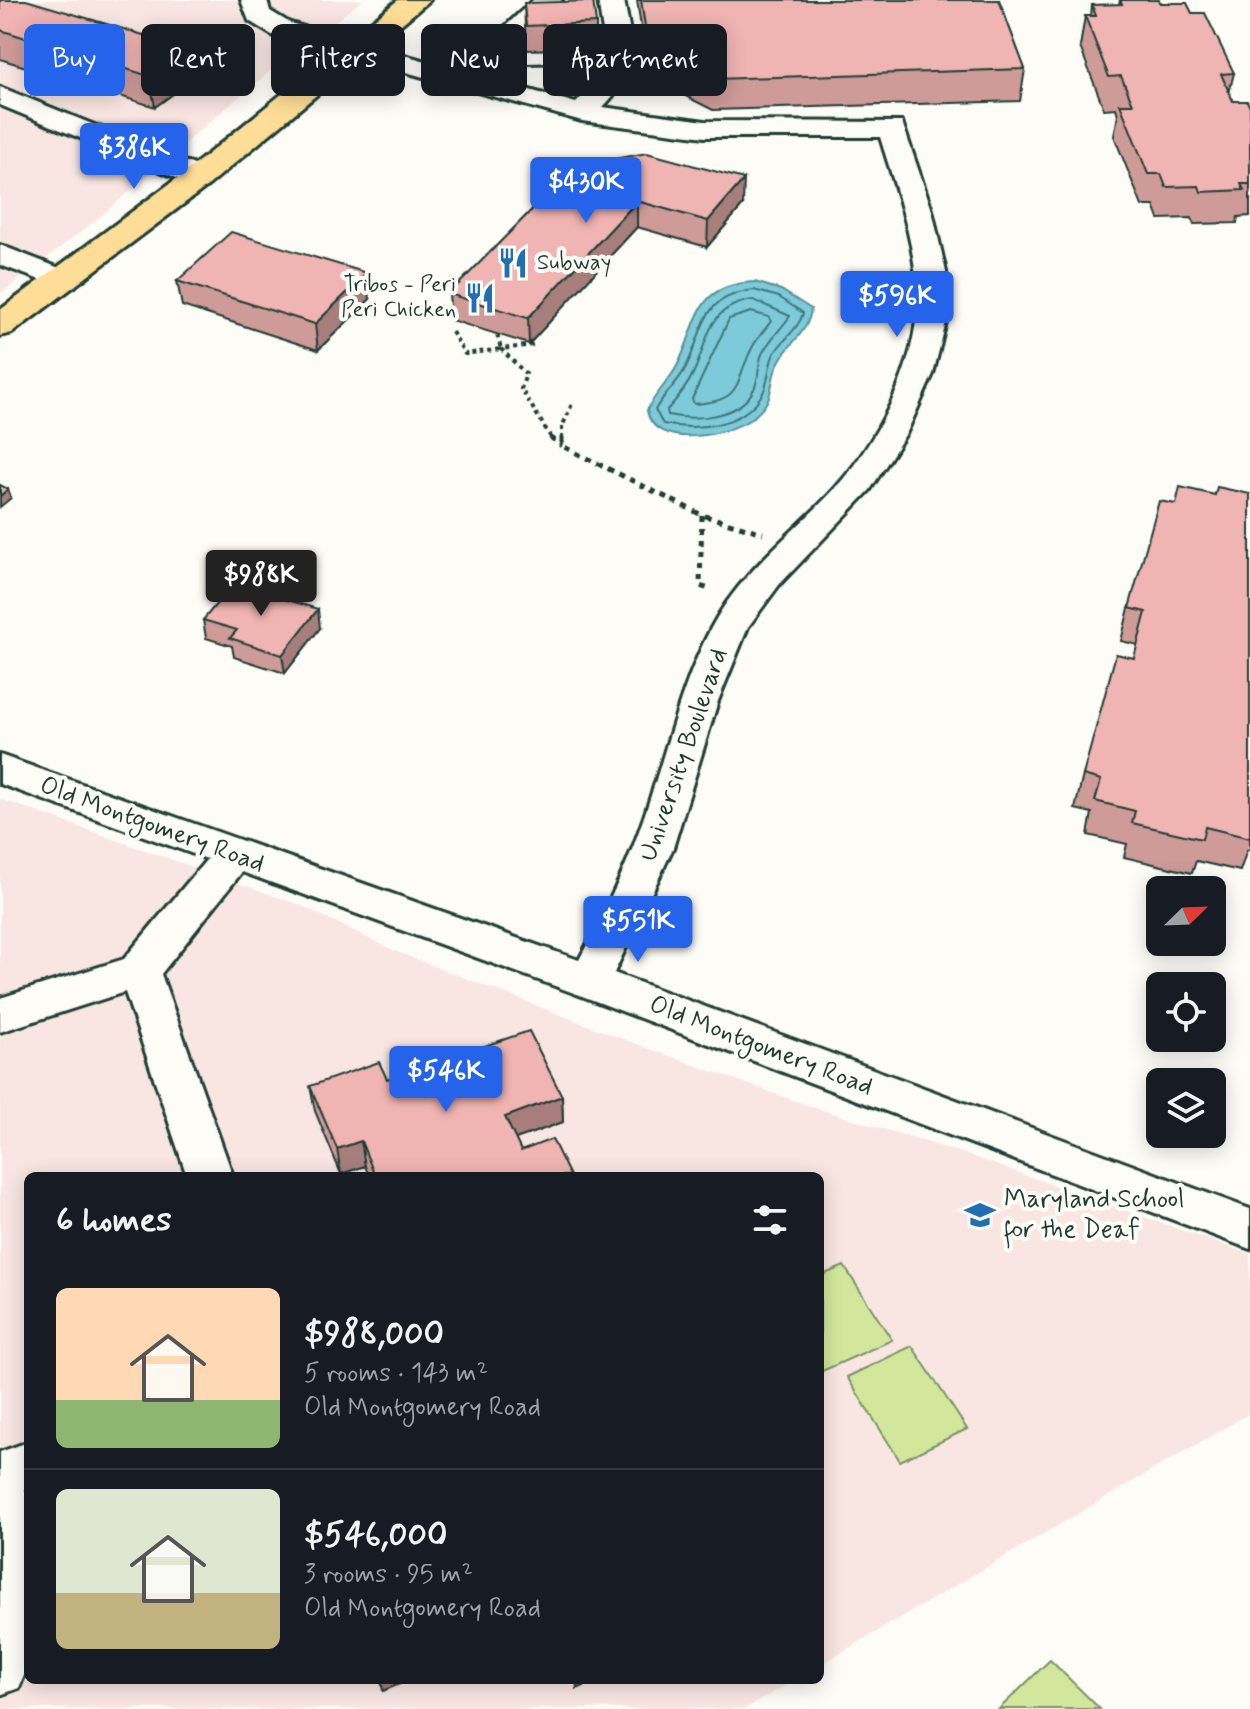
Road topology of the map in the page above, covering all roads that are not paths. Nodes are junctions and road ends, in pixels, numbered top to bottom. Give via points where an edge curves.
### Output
1 (254, 0) edge
2 (416, 0) edge
3 (549, 0) edge
4 (611, 0) edge
5 (271, 24) edge
6 (386, 24) edge
7 (615, 24) edge
8 (543, 54) edge
9 (405, 64) edge
10 (0, 95) edge
11 (297, 96) edge
12 (600, 96) edge
13 (582, 113) junction
14 (199, 177) junction
15 (0, 254) edge
16 (64, 280) junction
17 (0, 326) edge
18 (0, 769) edge
19 (234, 854) junction
20 (139, 971) junction
21 (589, 981) junction
22 (0, 1015) edge
23 (209, 1172) edge
24 (1250, 1229) edge
25 (24, 1466) edge
26 (0, 1475) edge
27 (0, 1491) edge
28 (0, 1669) edge

1 - 5 street, University Boulevard via 258,15
2 - 6 main road
3 - 8 street via 508,36 509,49
4 - 7 street
9 - 13 street, University Boulevard
10 - 14 street
11 - 14 main road
12 - 13 street
13 - 21 street, University Boulevard via 705,129 892,128 928,254 933,296 925,342 902,407 875,459 731,624 703,686 638,887
14 - 16 main road
15 - 16 street
16 - 17 main road
18 - 19 street, Old Montgomery Road
19 - 20 street
19 - 21 street, Old Montgomery Road
20 - 22 street
20 - 23 street
21 - 24 street, Old Montgomery Road
25 - 26 street
27 - 28 street via 19,1577 9,1652

